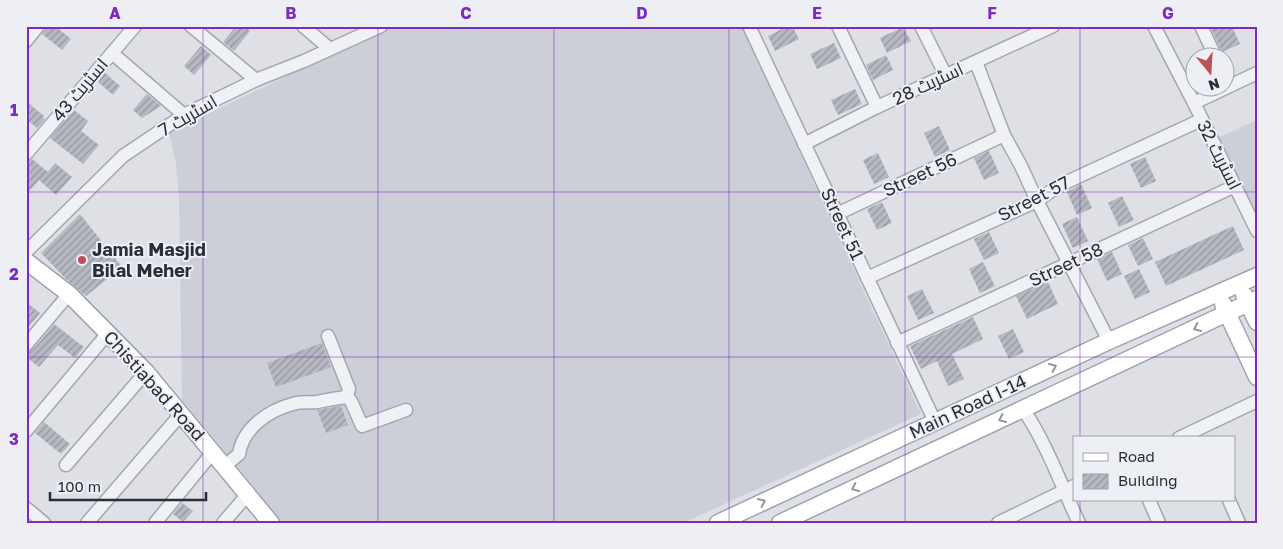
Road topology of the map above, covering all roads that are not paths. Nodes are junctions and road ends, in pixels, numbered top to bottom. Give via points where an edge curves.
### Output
1 (38, 26) edge
2 (135, 26) edge
3 (191, 26) edge
4 (303, 26) edge
5 (381, 26) edge
6 (749, 26) edge
7 (838, 26) edge
8 (921, 26) edge
9 (1053, 26) edge
10 (1154, 26) edge
11 (1201, 26) edge
12 (26, 41) edge
13 (1211, 48) edge
14 (330, 50) junction
15 (112, 53) junction
16 (976, 62) junction
17 (1257, 73) edge
18 (946, 76) junction
19 (1236, 79) edge
20 (256, 80) junction
21 (1202, 98) edge
22 (1194, 103) junction
23 (877, 107) junction
24 (184, 115) junction
25 (1201, 120) junction
26 (1004, 135) junction
27 (804, 144) junction
28 (26, 154) edge
29 (1235, 186) junction
30 (1037, 201) junction
31 (837, 214) junction
32 (1257, 231) edge
33 (26, 252) edge
34 (26, 261) edge
35 (1070, 263) junction
36 (1257, 276) edge
37 (867, 278) junction
38 (1240, 284) junction
39 (1218, 293) junction
40 (69, 294) junction
41 (1252, 301) edge
42 (1227, 313) junction
43 (1257, 322) edge
44 (108, 333) junction
45 (328, 336) dead end
46 (1109, 341) junction
47 (897, 343) junction
48 (26, 345) edge
49 (146, 372) junction
50 (1257, 376) edge
51 (348, 397) junction
52 (1257, 401) edge
53 (1023, 409) junction
54 (406, 410) dead end
55 (181, 414) junction
56 (939, 420) junction
57 (26, 431) edge
58 (1198, 434) edge
59 (955, 441) junction
60 (213, 452) junction
61 (66, 465) dead end
62 (225, 466) junction
63 (1069, 489) edge
64 (248, 494) junction
65 (1150, 502) edge
66 (1230, 502) edge
67 (27, 510) edge
68 (1000, 522) edge
69 (44, 523) edge
70 (87, 523) edge
71 (155, 523) edge
72 (223, 523) edge
73 (271, 523) edge
74 (718, 523) edge
75 (780, 523) edge
76 (1079, 523) edge
77 (1159, 523) edge
78 (1239, 523) edge

1 - 12 street
2 - 15 street, اسٹریٹ 43
3 - 20 street
4 - 14 street
5 - 14 street, اسٹریٹ 7
6 - 27 street, Street 51
7 - 23 street
8 - 18 street
9 - 16 street, اسٹریٹ 28
10 - 22 street, اسٹریٹ 32
11 - 13 street
14 - 20 street, اسٹریٹ 7
15 - 24 street
15 - 28 street, اسٹریٹ 43
16 - 18 street, اسٹریٹ 28
16 - 26 street
17 - 19 street
18 - 23 street, اسٹریٹ 28
20 - 24 street, اسٹریٹ 7
21 - 22 street
22 - 25 street, اسٹریٹ 32
23 - 27 street, اسٹریٹ 28
24 - 33 street, اسٹریٹ 7 via 123,156
25 - 29 street, اسٹریٹ 32
25 - 30 street, Street 57 via 1069,181
26 - 30 street
26 - 31 street, Street 56
27 - 31 street, Street 51
29 - 32 street, اسٹریٹ 32
29 - 35 street, Street 58
30 - 35 street
30 - 37 street, Street 57
31 - 37 street, Street 51
34 - 40 main road, Chistiabad Road
35 - 46 street
35 - 47 street, Street 58
36 - 38 main road, Main Road I-14
37 - 47 street, Street 51
38 - 39 main road, Main Road I-14
38 - 41 main road
39 - 42 main road
39 - 46 main road, Main Road I-14
40 - 44 main road, Chistiabad Road
40 - 48 street
41 - 42 main road, Main Road I-14
41 - 43 main road
42 - 50 main road
42 -> 53 main road, Main Road I-14
44 - 49 main road, Chistiabad Road
44 - 57 street
45 - 51 street via 349,390
56 -> 46 main road, Main Road I-14
47 - 56 street, Street 51
49 - 55 main road, Chistiabad Road
49 - 61 street
51 - 54 street via 362,426
51 - 62 street via 295,403 275,410 255,425 241,444 240,454
52 - 58 street
53 -> 59 main road, Main Road I-14
53 - 63 street
55 - 60 main road, Chistiabad Road
55 - 70 street
56 - 59 main road
74 -> 56 main road, Main Road I-14
59 -> 75 main road, Main Road I-14
60 - 62 main road, Chistiabad Road
60 - 71 street
62 - 64 main road, Chistiabad Road
63 - 68 street
63 - 76 street
64 - 72 street
64 - 73 main road, Chistiabad Road
65 - 77 street
66 - 78 street
67 - 69 street

